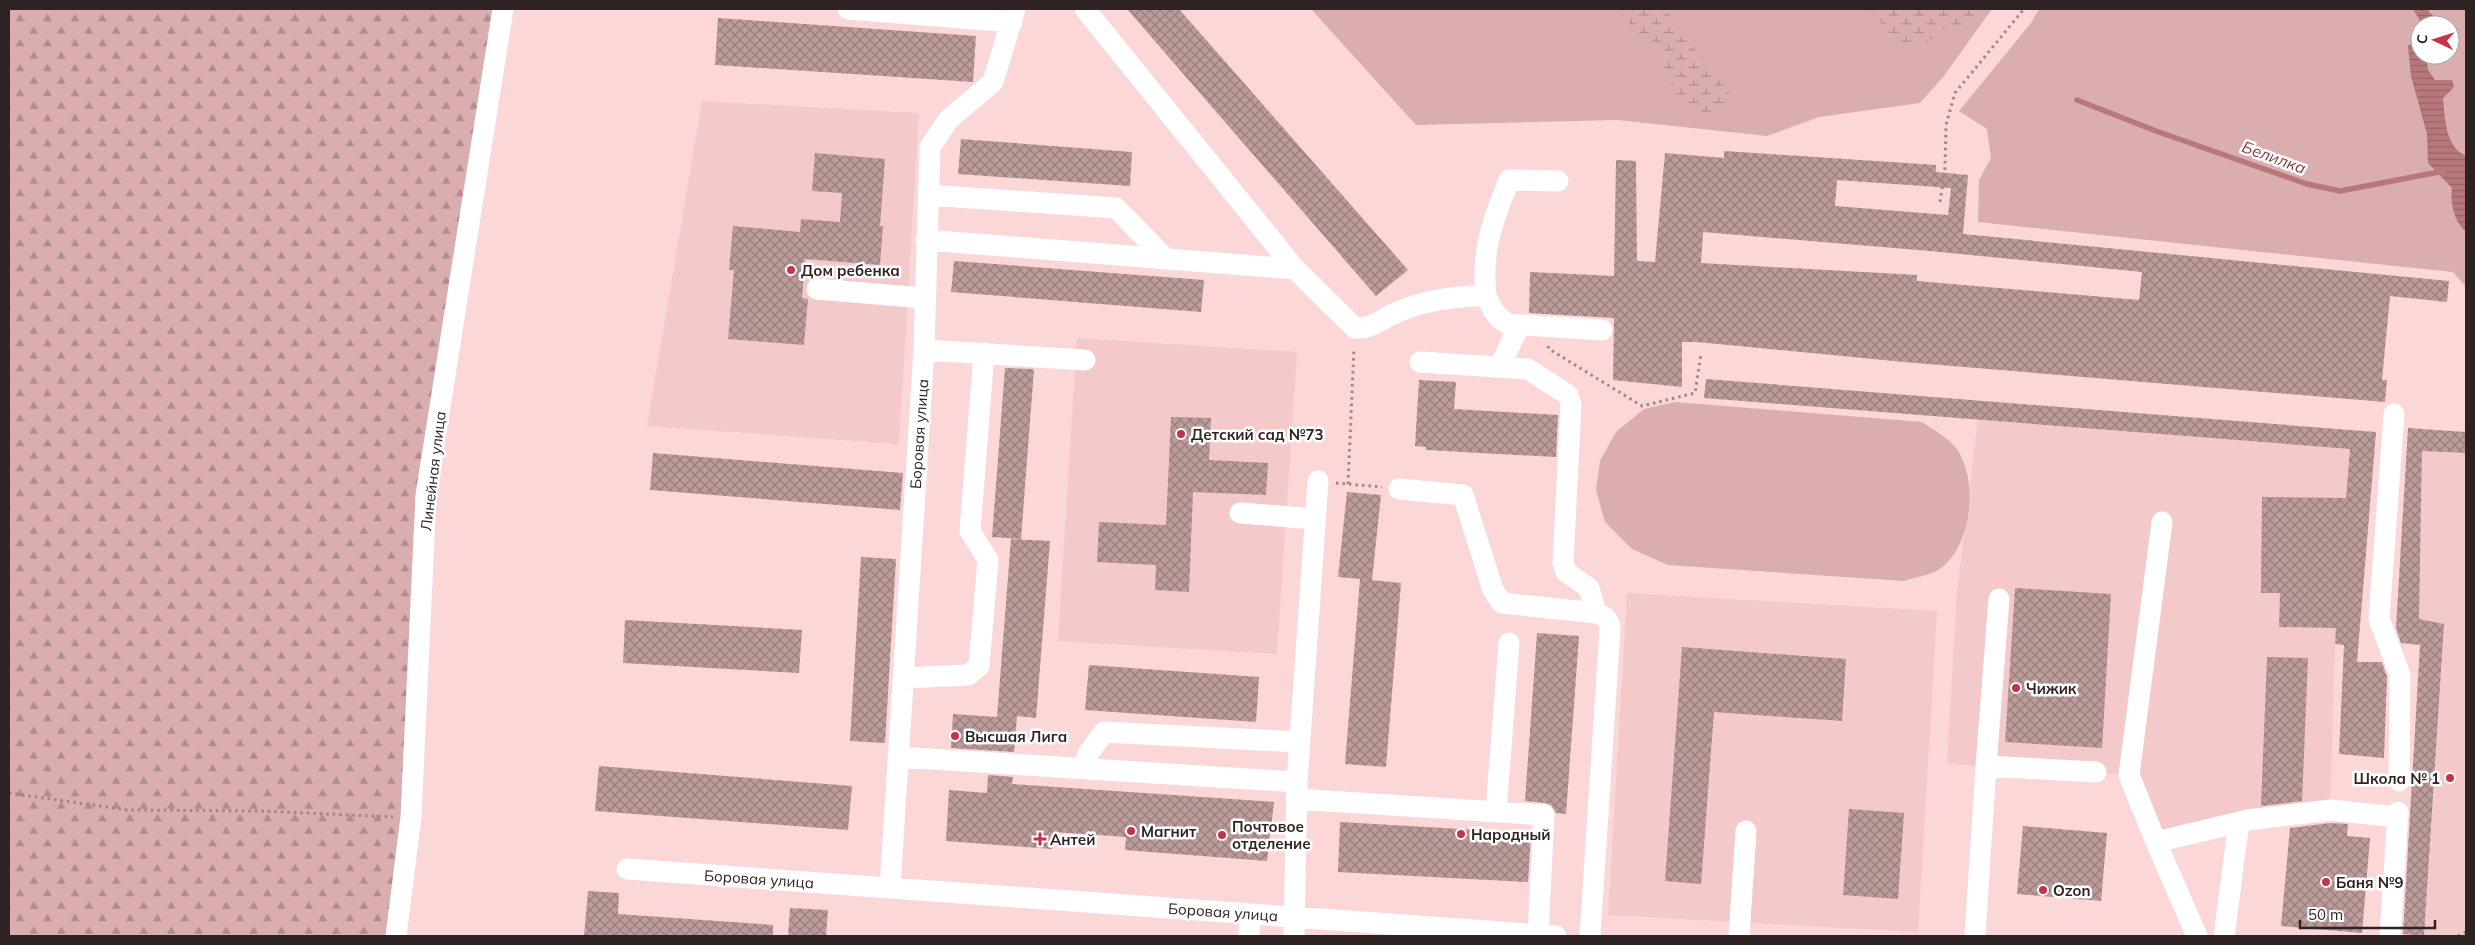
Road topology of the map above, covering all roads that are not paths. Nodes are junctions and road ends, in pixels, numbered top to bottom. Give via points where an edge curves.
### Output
1 (503, 9) edge
2 (848, 9) edge
3 (1084, 9) edge
4 (1014, 15) edge
5 (1558, 181) dead end
6 (928, 195) junction
7 (926, 240) junction
8 (1165, 258) junction
9 (1295, 269) junction
10 (817, 289) dead end
11 (1486, 295) junction
12 (924, 298) junction
13 (1519, 326) junction
14 (1602, 330) dead end
15 (924, 350) junction
16 (984, 354) junction
17 (1085, 360) dead end
18 (1420, 362) dead end
19 (1500, 366) junction
20 (2394, 414) dead end
21 (1318, 481) road end
22 (1399, 489) road end
23 (1240, 513) dead end
24 (1315, 519) junction
25 (2162, 522) dead end
26 (1999, 599) dead end
27 (1596, 613) junction
28 (1509, 643) dead end
29 (903, 678) junction
30 (1299, 742) junction
31 (898, 757) junction
32 (1986, 766) junction
33 (1084, 768) junction
34 (2096, 772) dead end
35 (2399, 781) dead end
36 (1296, 790) junction
37 (1496, 812) junction
38 (2239, 822) junction
39 (1746, 831) dead end
40 (2156, 842) junction
41 (627, 869) dead end
42 (890, 888) junction
43 (1250, 914) junction
44 (1294, 926) edge
45 (396, 936) edge
46 (1250, 936) edge
47 (1547, 936) edge
48 (1590, 936) edge
49 (1739, 936) edge
50 (1975, 936) edge
51 (2197, 936) edge
52 (2224, 936) edge
53 (2390, 936) edge

1 - 45 street, Линейная улица via 426,495 411,817
2 - 4 street
3 - 9 street
4 - 6 street, Боровая улица via 993,82 949,119 930,147
5 - 11 street via 1509,180 1491,225 1484,274
6 - 7 street, Боровая улица
6 - 8 street via 1116,208
7 - 8 street
7 - 12 street, Боровая улица
8 - 9 street
9 - 11 street via 1355,328 1366,328 1402,310 1440,298
10 - 12 street
11 - 13 street via 1500,320
12 - 15 street, Боровая улица
13 - 14 street
13 - 19 street
15 - 16 street
15 - 29 street, Боровая улица
16 - 17 street
16 - 29 street via 970,531 988,560 979,666 968,676
18 - 19 street
19 - 27 street via 1528,369 1571,399 1563,563 1566,572 1589,588
20 - 35 street via 2379,619 2400,675
21 - 24 street
22 - 27 street via 1463,495 1493,590 1502,603
23 - 24 street
24 - 30 street
25 - 40 street via 2129,775
26 - 32 street
27 - 48 street via 1604,616 1610,629
28 - 37 street
29 - 31 street, Боровая улица
30 - 33 street via 1104,732 1088,754
30 - 36 street
31 - 33 street
31 - 42 street, Боровая улица
32 - 34 street
32 - 50 street
33 - 36 street
36 - 37 street
36 - 44 street
37 - 47 street via 1544,815
38 - 40 street
38 - 52 street
38 - 53 street via 2330,810 2397,815
39 - 49 street
40 - 51 street
41 - 42 street, Боровая улица
42 - 43 street, Боровая улица
43 - 44 street, Боровая улица
43 - 46 street
44 - 47 street, Боровая улица

